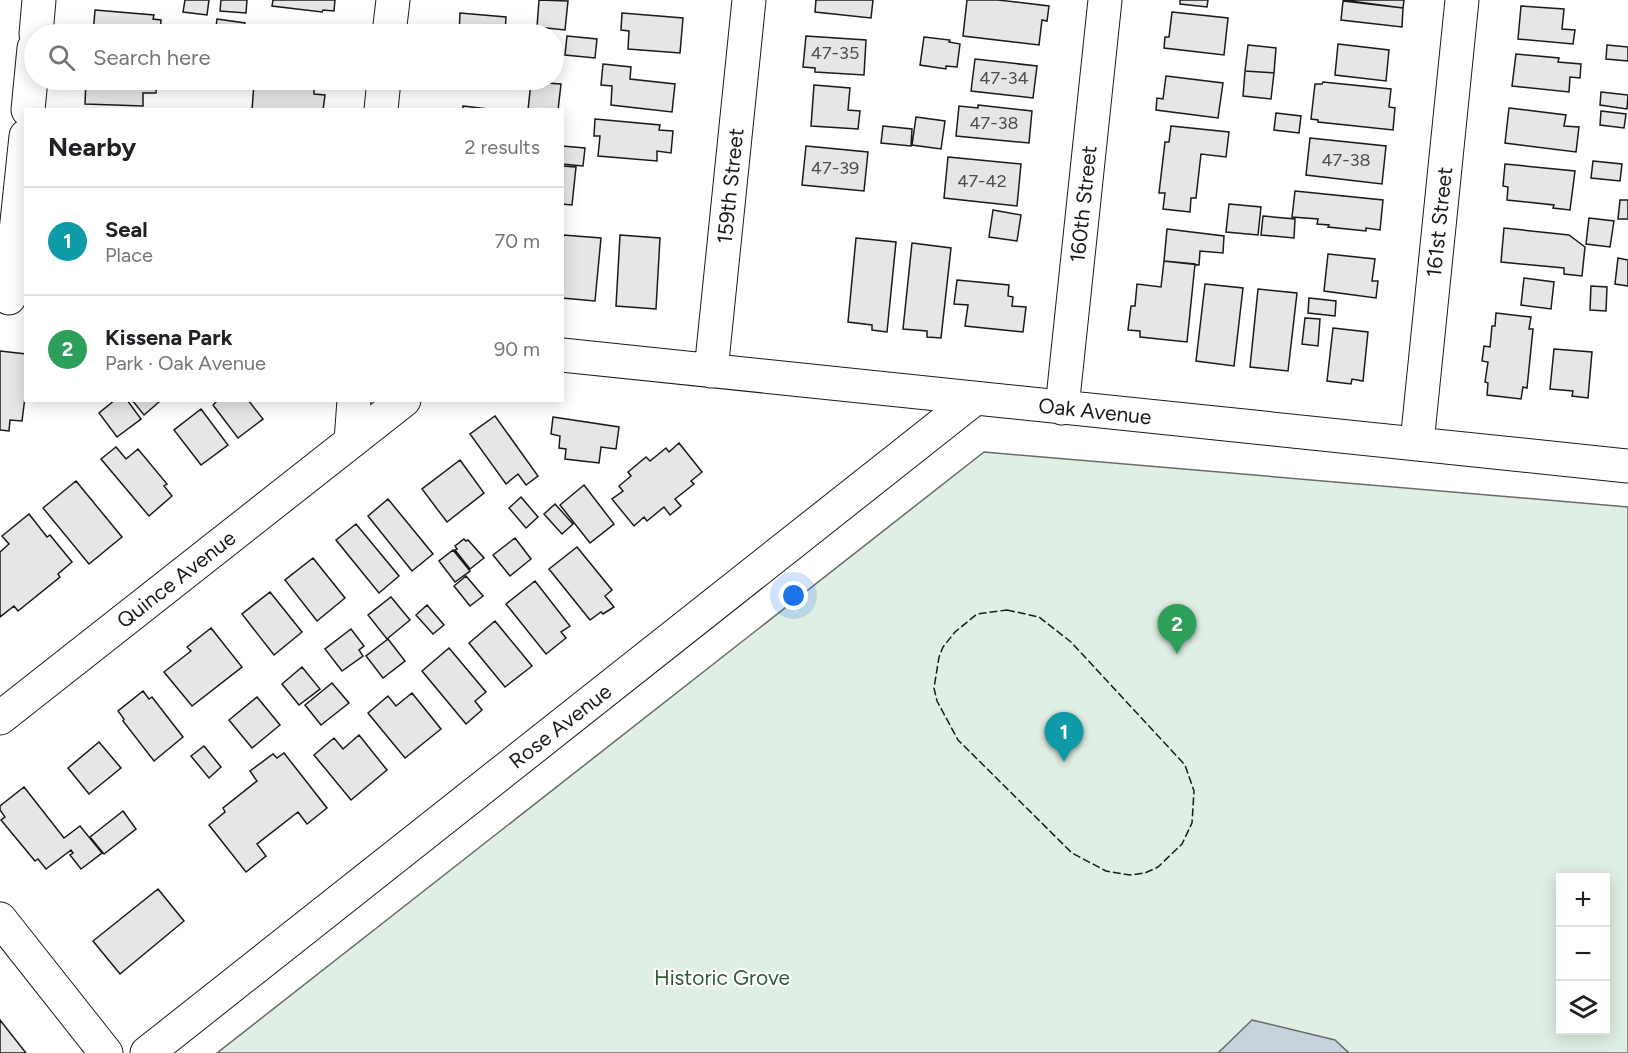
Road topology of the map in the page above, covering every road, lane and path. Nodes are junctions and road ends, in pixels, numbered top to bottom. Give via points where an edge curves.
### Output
1 (39, 0) edge
2 (393, 0) edge
3 (749, 0) edge
4 (1105, 0) edge
5 (1462, 0) edge
6 (37, 24) edge
7 (390, 24) edge
8 (30, 90) edge
9 (383, 90) edge
10 (28, 108) edge
11 (381, 108) edge
12 (24, 158) edge
13 (11, 298) edge
14 (564, 355) edge
15 (711, 371) junction
16 (974, 399) junction
17 (354, 402) edge
18 (401, 402) edge
19 (1062, 408) junction
20 (351, 441) junction
21 (1417, 443) junction
22 (1628, 466) edge
23 (0, 718) edge
24 (0, 919) edge
25 (106, 1053) edge
26 (147, 1053) edge

1 - 6 street
2 - 7 street
3 - 15 street, 159th Street
4 - 19 street, 160th Street
5 - 21 street, 161st Street
8 - 10 street
9 - 11 street
12 - 13 street
14 - 15 street, Oak Avenue
15 - 16 street, Oak Avenue
16 - 19 street, Oak Avenue
16 - 26 street, Rose Avenue
17 - 20 street
18 - 20 street, Quince Avenue
19 - 21 street, Oak Avenue
20 - 23 street, Quince Avenue
21 - 22 street, Oak Avenue
24 - 25 street

